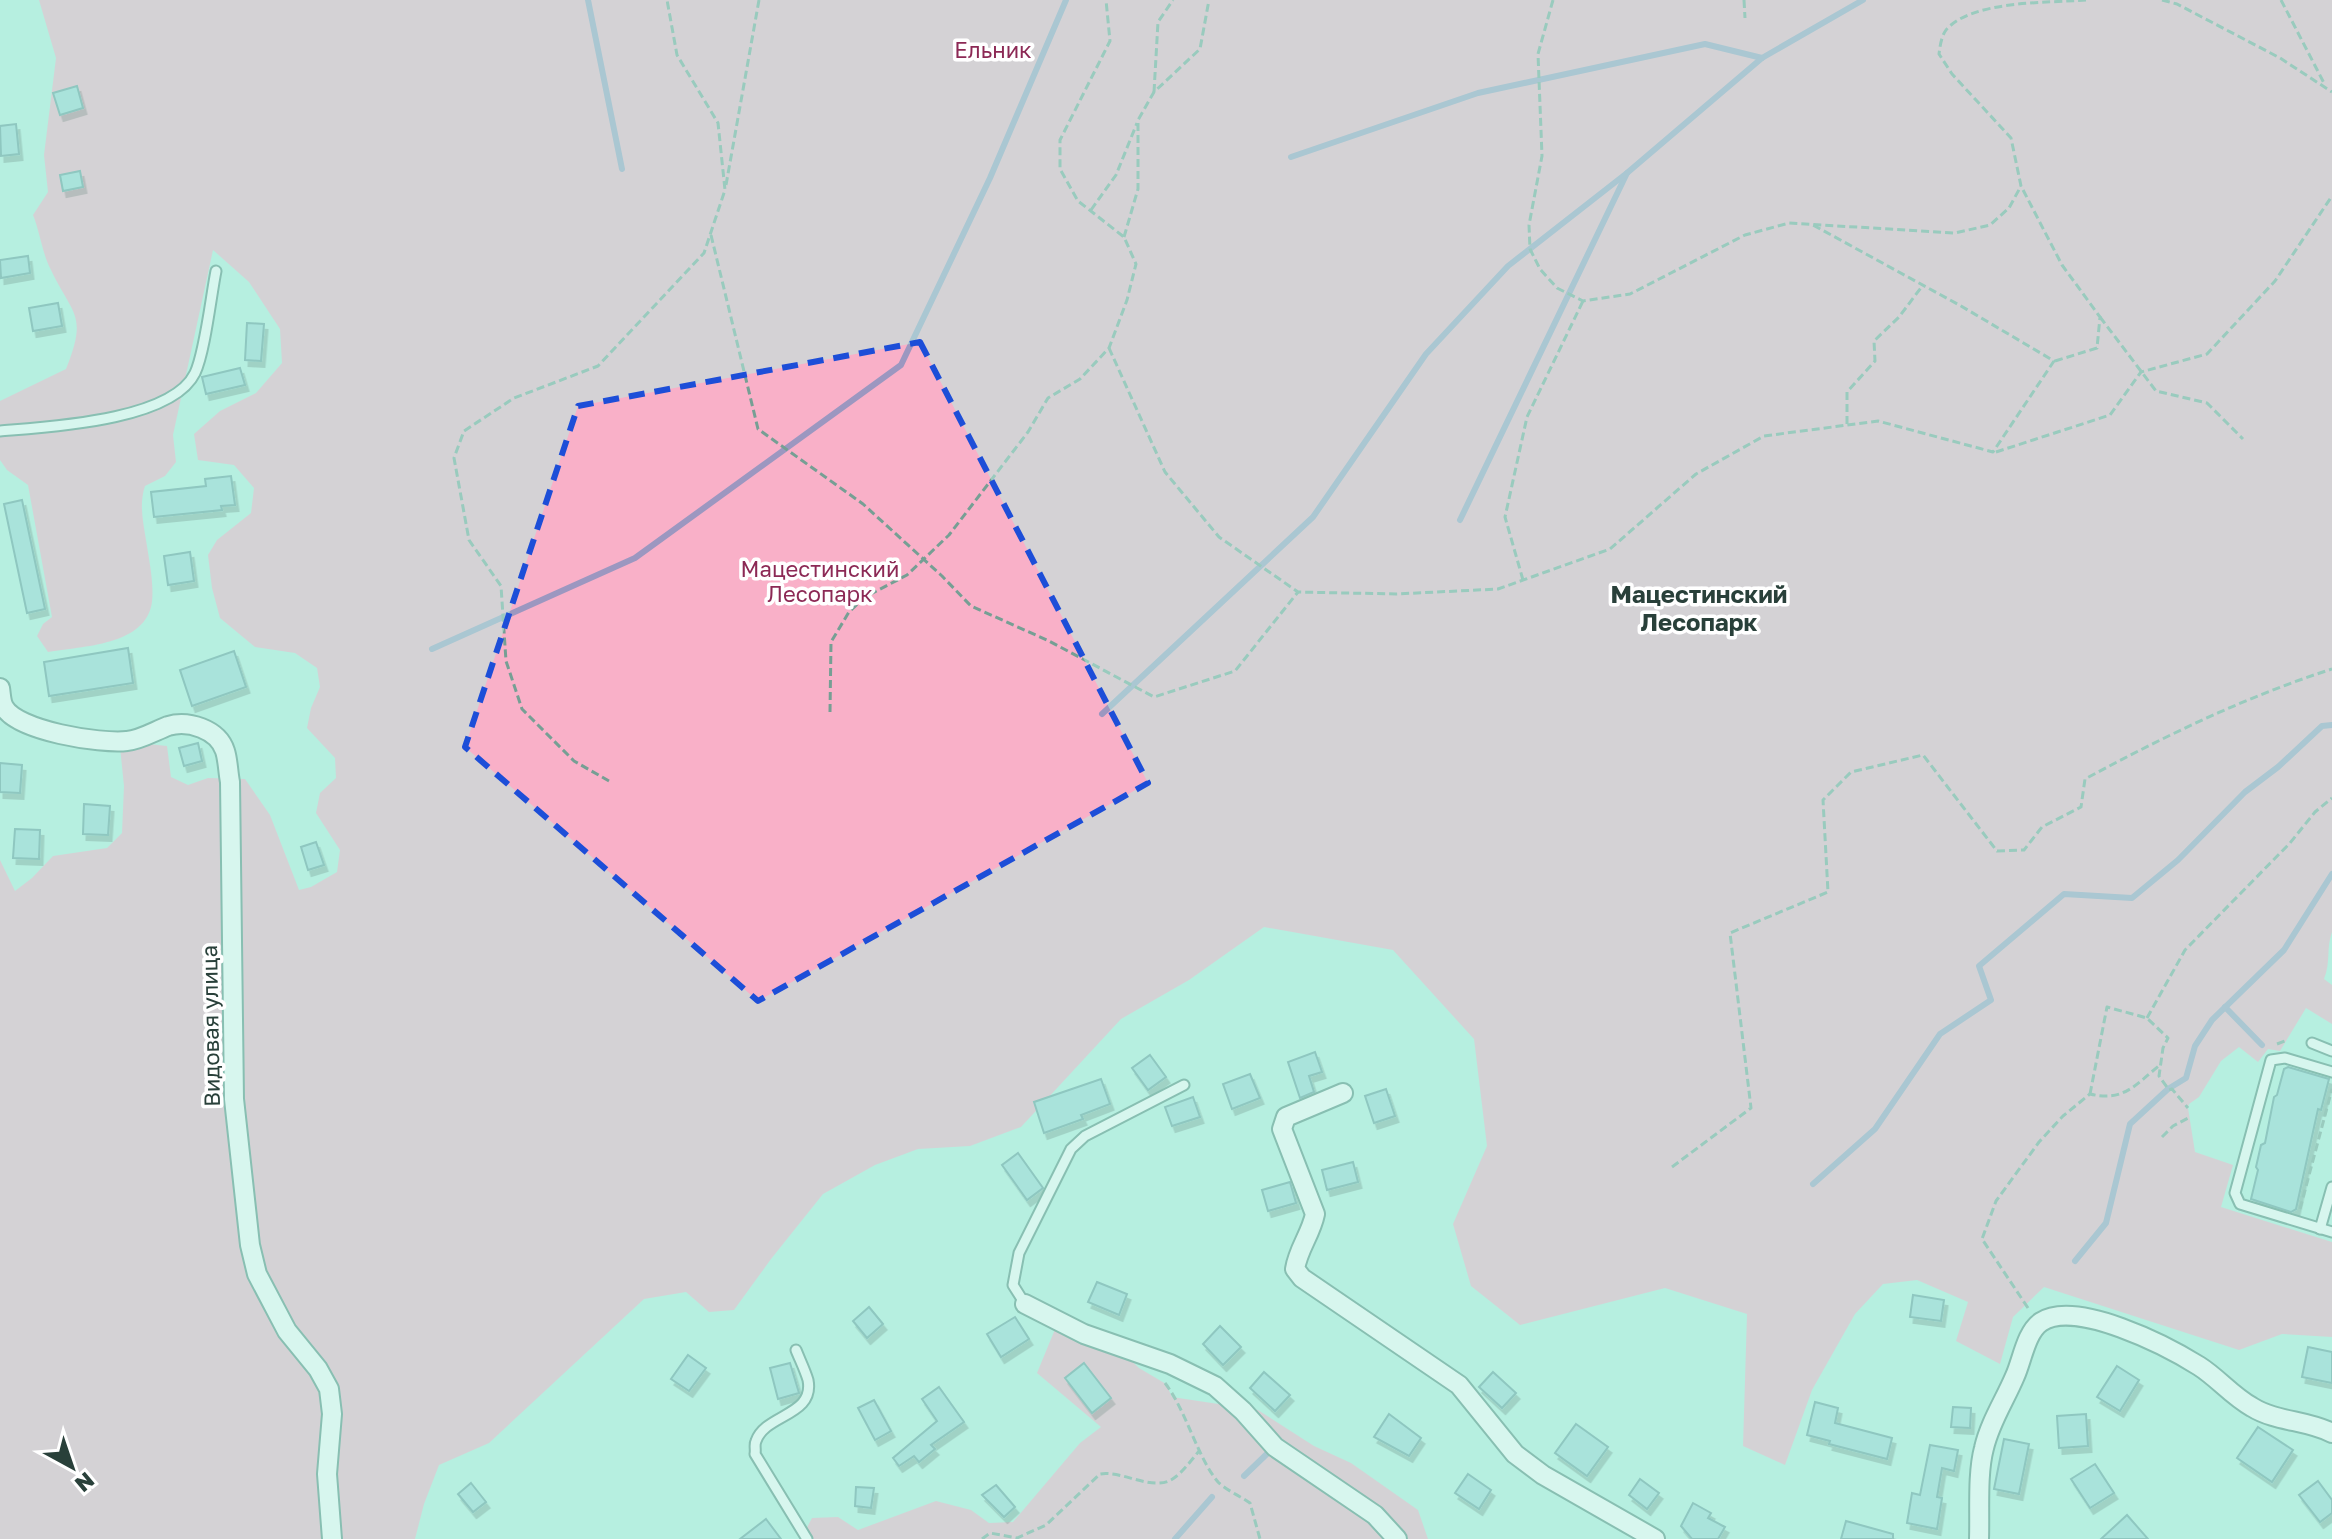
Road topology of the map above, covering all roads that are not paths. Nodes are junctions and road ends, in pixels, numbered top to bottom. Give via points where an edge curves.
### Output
1 (216, 271) dead end
2 (0, 431) edge
3 (0, 688) edge
4 (2312, 1043) dead end
5 (2332, 1051) edge
6 (2332, 1072) edge
7 (1184, 1085) dead end
8 (1343, 1093) dead end
9 (2332, 1187) edge
10 (2320, 1229) junction
11 (2332, 1232) edge
12 (1025, 1304) joint
13 (796, 1350) dead end
14 (2332, 1433) edge
15 (332, 1539) edge
16 (807, 1539) edge
17 (1397, 1539) edge
18 (1655, 1539) edge
19 (1979, 1539) edge

1 - 2 lane via 195,374 178,393 149,408 69,425
3 - 15 street, Видовая улица via 4,707 19,722 39,729 128,741 181,723 214,735 225,749 230,782 234,1099 250,1245 257,1274 287,1331 329,1389
4 - 5 lane
6 - 10 lane via 2285,1058 2271,1060 2235,1193 2240,1204
7 - 12 lane via 1085,1136 1071,1149 1019,1253 1013,1285
8 - 18 street via 1295,1111 1282,1129 1315,1214 1295,1269 1459,1385 1515,1454
9 - 10 lane
10 - 11 lane
12 - 17 street via 1084,1334 1215,1386 1275,1447 1375,1515
13 - 16 lane via 808,1392 802,1404 766,1427 756,1440 755,1454
14 - 19 street via 2252,1408 2200,1367 2126,1330 2070,1315 2052,1317 2031,1334 1983,1451

